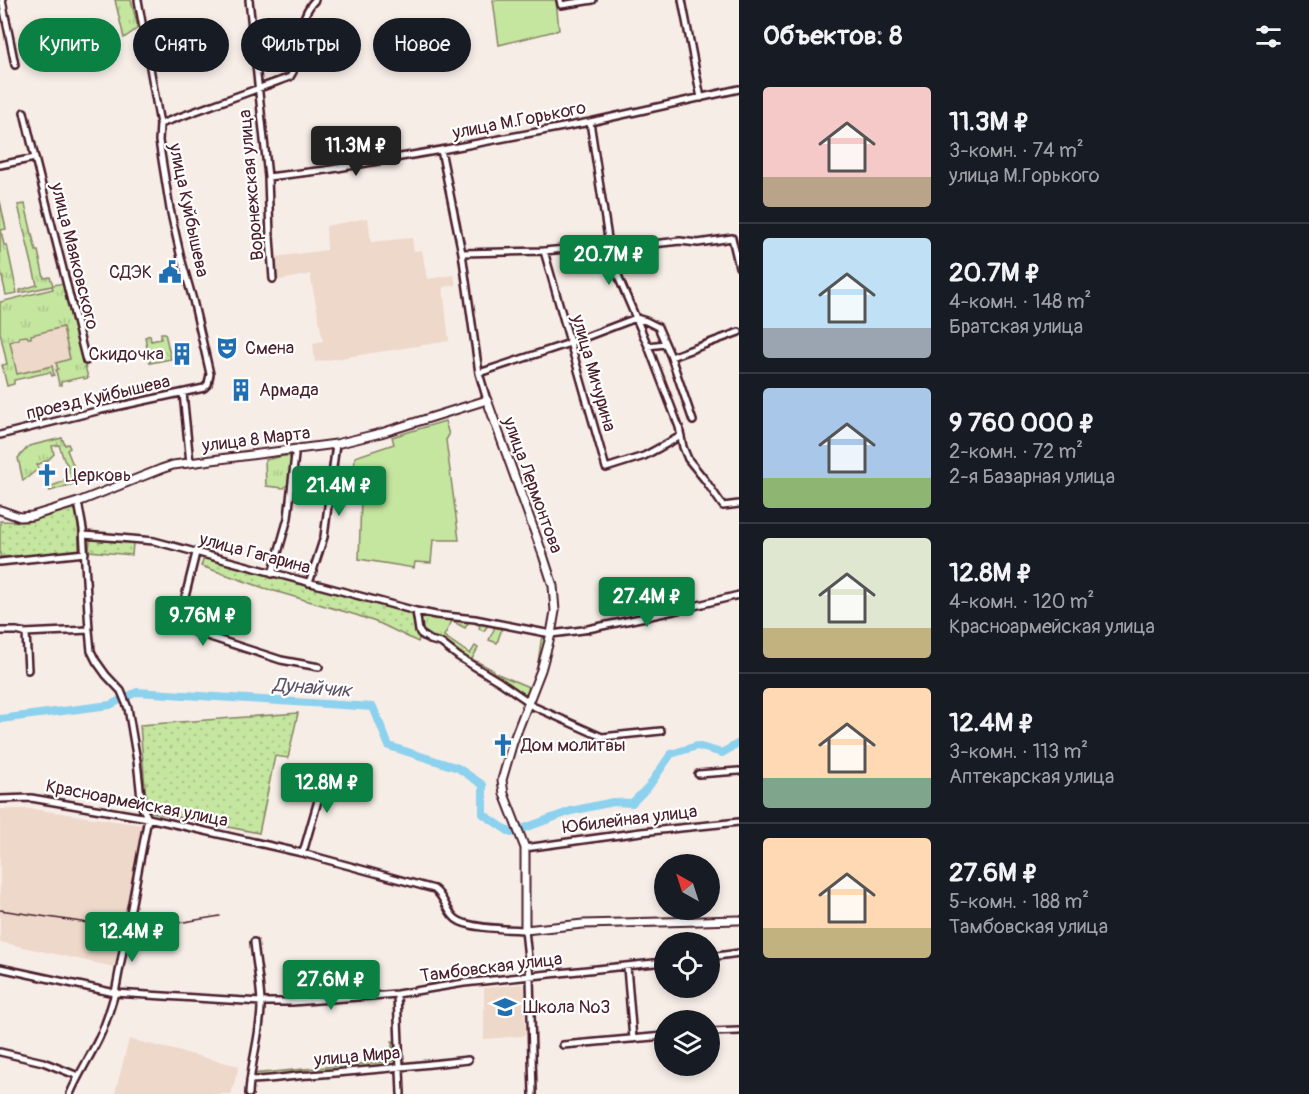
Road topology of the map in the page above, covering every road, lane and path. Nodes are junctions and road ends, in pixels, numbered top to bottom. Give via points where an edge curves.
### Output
1 (2, 0) edge
2 (138, 0) edge
3 (249, 0) edge
4 (315, 0) edge
5 (560, 0) edge
6 (593, 0) edge
7 (682, 0) edge
8 (15, 65) dead end
9 (739, 89) edge
10 (258, 90) junction
11 (701, 98) junction
12 (24, 112) dead end
13 (590, 122) junction
14 (160, 124) junction
15 (441, 150) junction
16 (35, 158) junction
17 (0, 165) edge
18 (268, 177) junction
19 (609, 245) junction
20 (544, 250) junction
21 (462, 253) junction
22 (739, 267) edge
23 (273, 279) dead end
24 (636, 318) junction
25 (739, 332) edge
26 (570, 343) junction
27 (665, 344) junction
28 (648, 346) junction
29 (671, 357) junction
30 (86, 361) dead end
31 (479, 373) junction
32 (204, 388) joint
33 (183, 393) junction
34 (487, 400) junction
35 (693, 421) dead end
36 (0, 435) edge
37 (681, 436) junction
38 (336, 444) junction
39 (294, 449) junction
40 (190, 463) junction
41 (78, 502) junction
42 (739, 504) edge
43 (0, 510) edge
44 (84, 535) junction
45 (196, 553) junction
46 (85, 554) junction
47 (0, 562) edge
48 (272, 574) junction
49 (309, 584) junction
50 (739, 596) edge
51 (416, 611) junction
52 (89, 630) junction
53 (0, 632) edge
54 (26, 633) junction
55 (551, 634) junction
56 (319, 667) dead end
57 (28, 670) dead end
58 (528, 703) junction
59 (661, 731) dead end
60 (739, 771) edge
61 (698, 774) dead end
62 (305, 793) dead end
63 (0, 799) edge
64 (148, 818) junction
65 (739, 822) edge
66 (525, 848) junction
67 (302, 853) junction
68 (739, 920) edge
69 (525, 930) junction
70 (254, 942) dead end
71 (739, 953) edge
72 (720, 956) edge
73 (654, 963) edge
74 (627, 967) junction
75 (0, 968) edge
76 (530, 977) junction
77 (115, 993) junction
78 (397, 994) junction
79 (261, 1002) junction
80 (739, 1031) edge
81 (720, 1032) edge
82 (654, 1037) edge
83 (633, 1039) junction
84 (563, 1045) dead end
85 (0, 1052) edge
86 (468, 1060) dead end
87 (399, 1068) junction
88 (78, 1076) junction
89 (249, 1080) junction
90 (70, 1094) edge
91 (249, 1094) edge
92 (401, 1094) edge
93 (533, 1094) edge

1 - 8 street
2 - 14 street, улица Куйбышева
3 - 10 street, Воронежская улица
4 - 10 street via 303,20 290,77
5 - 6 street via 561,5
7 - 11 street
9 - 11 street, улица М.Горького
10 - 14 street, Воронежская улица
10 - 18 street, Воронежская улица
11 - 13 street, улица М.Горького
12 - 16 street, улица Маяковского
13 - 15 street, улица М.Горького
13 - 19 street
14 - 32 street, улица Куйбышева via 159,141 170,208 210,374
15 - 18 street, улица М.Горького
15 - 21 street, улица Лермонтова
16 - 17 street
16 - 30 street, улица Маяковского
18 - 23 street, Воронежская улица
19 - 20 street
19 - 22 street via 698,243 732,238
19 - 24 street
20 - 21 street
20 - 26 street, улица Мичурина
21 - 31 street, улица Лермонтова
24 - 26 street
24 - 27 street via 658,327
24 - 28 street
25 - 29 street
26 - 31 street
26 - 37 street, улица Мичурина via 606,468 644,456
27 - 28 street
27 - 29 street
28 - 37 street
29 - 35 street
31 - 34 street, улица Лермонтова
32 - 33 street, проезд Куйбышева
33 - 36 street, проезд Куйбышева
33 - 40 street
34 - 38 main road, улица 8 Марта
34 - 55 main road, улица Лермонтова via 553,586 555,611
37 - 42 street via 688,459 723,506
38 - 39 main road, улица 8 Марта
38 - 49 street via 324,537
39 - 40 main road, улица 8 Марта
39 - 48 street via 288,518
40 - 41 main road, улица 8 Марта via 161,469
41 - 43 main road, улица 8 Марта via 32,516
41 - 44 street
44 - 45 street, улица Гагарина via 154,541
44 - 46 street
45 - 48 street, улица Гагарина
45 - 56 street via 181,625 281,660
46 - 47 street
46 - 52 street
48 - 49 street, улица Гагарина
49 - 51 street, улица Гагарина
50 - 55 street, улица Гагарина
51 - 55 street, улица Гагарина
51 - 58 street via 421,634 441,643
52 - 54 street
52 - 64 street via 96,661 121,691 128,708 142,807
53 - 54 street
54 - 57 street
55 - 58 main road, улица Лермонтова
58 - 59 street via 602,737
58 - 66 main road, улица Лермонтова via 502,780
60 - 61 street
62 - 67 street via 319,797
63 - 64 street, Красноармейская улица via 31,798
64 - 67 street, Красноармейская улица
64 - 77 street
65 - 66 street, Юбилейная улица
66 - 69 main road, улица Лермонтова
67 - 69 street, Красноармейская улица via 434,889 454,917 464,924
68 - 69 main road, Красноармейская улица via 583,924
69 - 76 street
70 - 79 street
71 - 72 street
73 - 74 street, Тамбовская улица
74 - 76 street, Тамбовская улица
74 - 83 street
75 - 77 street, Тамбовская улица
76 - 78 street, Тамбовская улица
76 - 93 street
77 - 79 street, Тамбовская улица
77 - 88 street via 98,1040
78 - 79 street, Тамбовская улица
78 - 87 street
79 - 89 street
80 - 81 street
82 - 83 street
83 - 84 street
85 - 88 street via 43,1062
86 - 87 street, улица Мира
87 - 89 street, улица Мира
87 - 92 street
88 - 90 street
89 - 91 street

